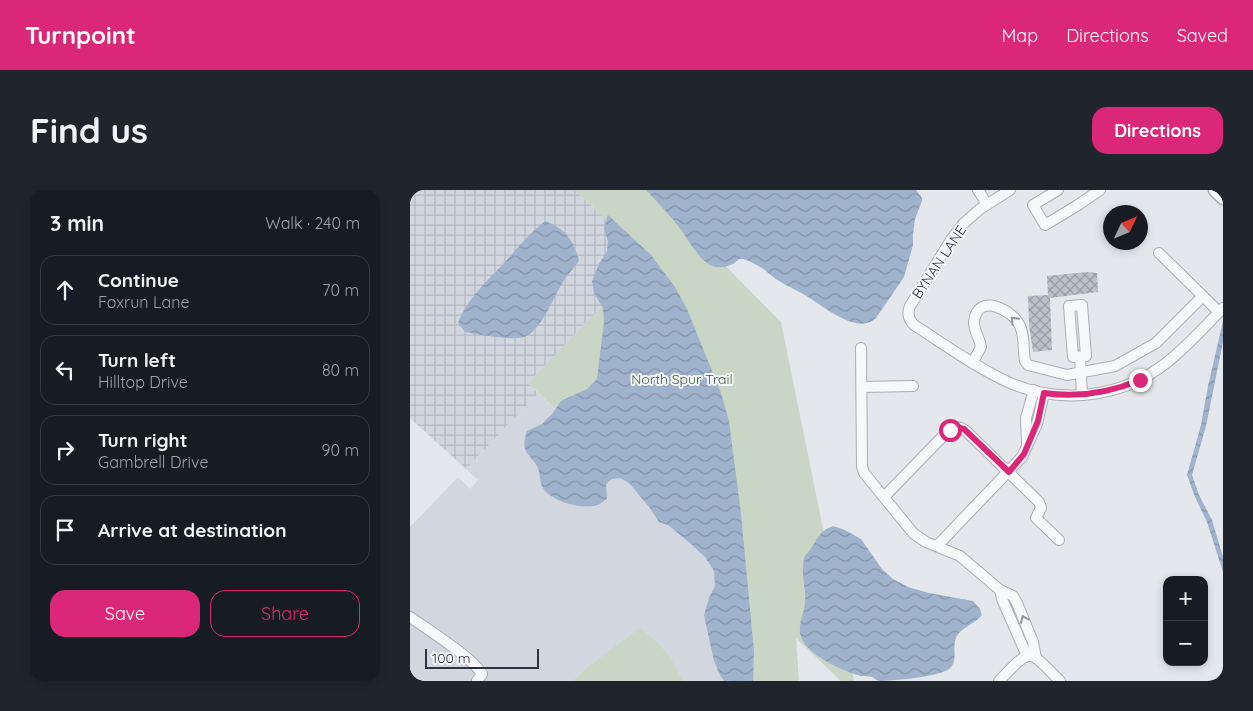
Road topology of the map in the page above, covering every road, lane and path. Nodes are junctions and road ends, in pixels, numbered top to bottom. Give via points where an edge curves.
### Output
1 (978, 190) edge
2 (1010, 190) edge
3 (1057, 190) edge
4 (1100, 190) edge
5 (1215, 190) edge
6 (1223, 198) edge
7 (987, 204) junction
8 (1159, 253) dead end
9 (1203, 296) junction
10 (1221, 310) edge
11 (861, 348) dead end
12 (1080, 357) junction
13 (973, 362) junction
14 (1081, 372) junction
15 (913, 386) dead end
16 (862, 387) junction
17 (1039, 392) junction
18 (1082, 395) junction
19 (1009, 472) junction
20 (884, 498) junction
21 (1059, 540) dead end
22 (937, 546) junction
23 (410, 617) edge
24 (1032, 657) junction
25 (477, 681) edge
26 (999, 681) edge
27 (1060, 681) edge

1 - 7 street
2 - 7 street, BYNAN LANE
3 - 4 street via 1033,205 1045,225
5 - 6 main road
7 - 13 street, BYNAN LANE via 957,231 910,306 908,317 914,325
8 - 9 street
9 - 10 street
9 - 14 street via 1156,344 1114,366
10 - 18 street via 1180,352 1154,372 1126,386
11 - 16 street
12 - 12 street via 1086,356 1082,305 1069,306 1073,357
12 - 14 street
14 -> 13 street via 1067,375 1028,365 1018,322 996,306 989,305 981,308 974,319 981,347
13 - 17 street via 1008,382
14 - 18 street
15 - 16 street
16 - 20 street via 863,469
17 - 18 street
17 - 19 street via 1026,418 1027,445
19 - 20 street via 964,429 954,427
19 - 21 street via 1039,502 1041,512 1036,518
19 - 22 street
20 - 22 street via 911,532
22 - 24 street via 963,558 1000,590
23 - 25 street via 480,670 482,674
24 - 26 street via 1020,659
24 - 27 street

